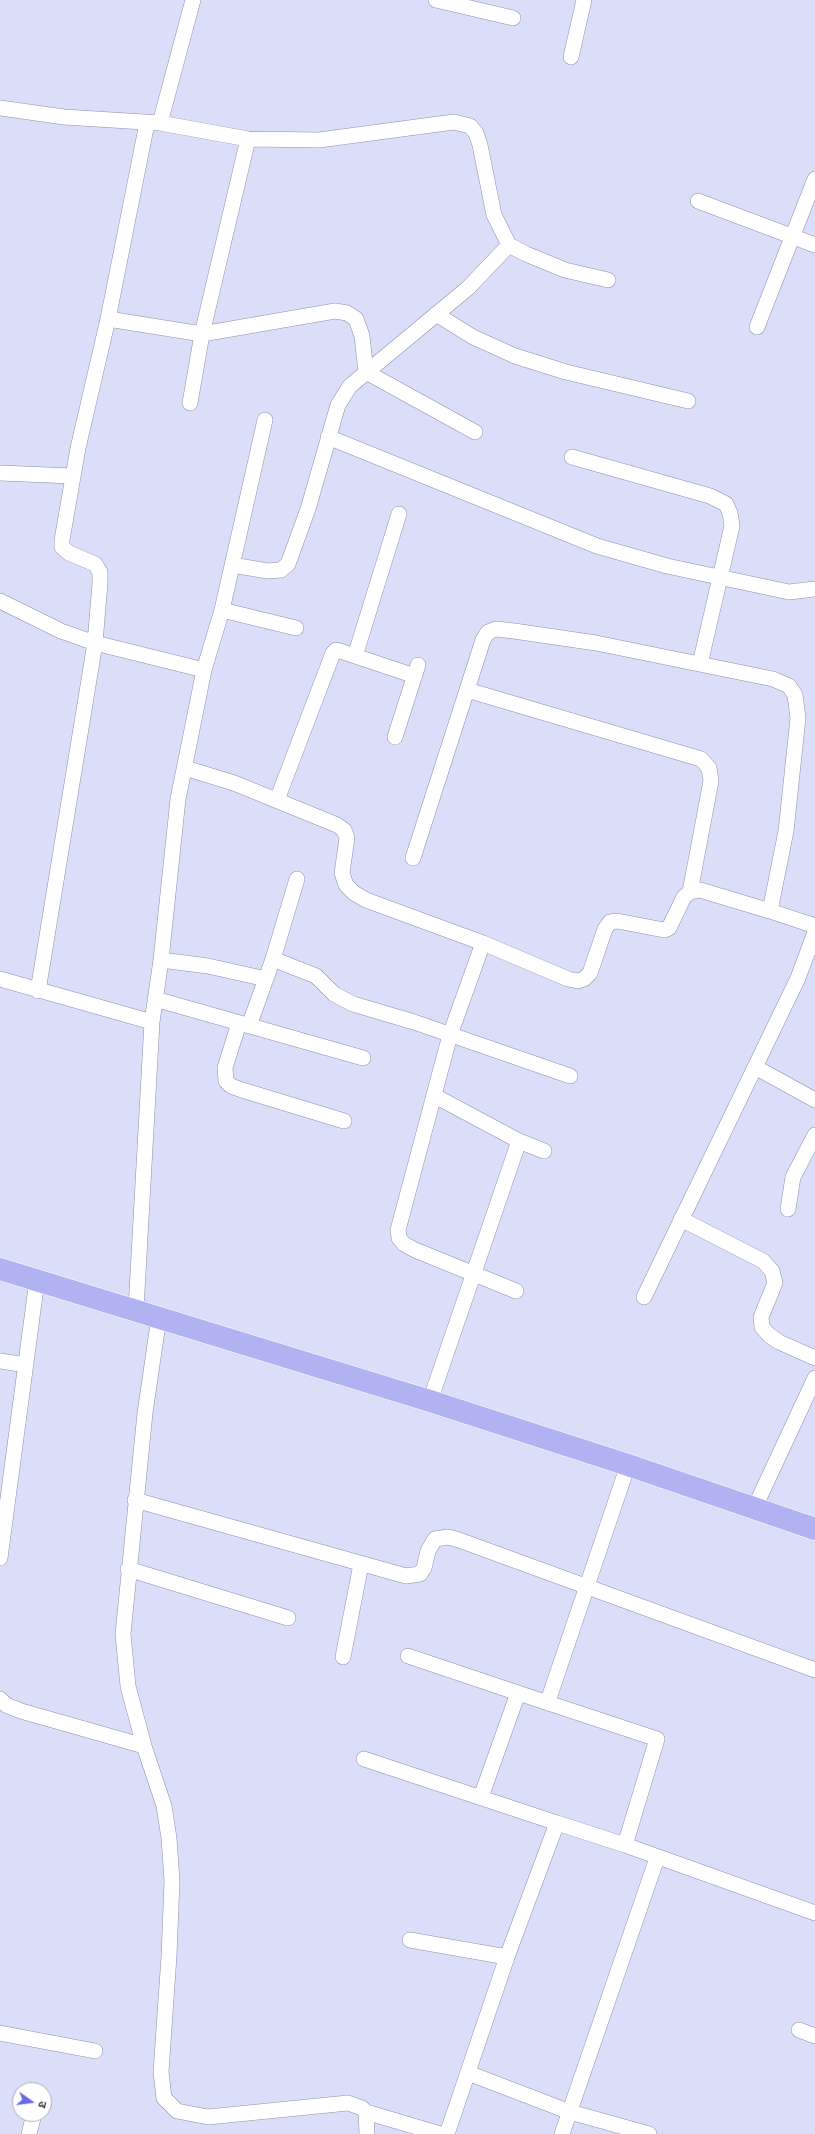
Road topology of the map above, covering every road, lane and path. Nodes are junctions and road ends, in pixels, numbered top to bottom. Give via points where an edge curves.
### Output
1 (192, 0) edge
2 (436, 0) edge
3 (584, 0) edge
4 (513, 18) dead end
5 (571, 57) dead end
6 (0, 108) edge
7 (153, 123) junction
8 (248, 139) junction
9 (815, 179) edge
10 (698, 202) dead end
11 (793, 237) junction
12 (509, 245) junction
13 (815, 245) edge
14 (608, 280) dead end
15 (436, 314) junction
16 (108, 319) junction
17 (757, 328) dead end
18 (202, 334) junction
19 (366, 372) junction
20 (688, 401) dead end
21 (190, 403) dead end
22 (265, 420) dead end
23 (474, 432) dead end
24 (328, 437) junction
25 (572, 457) dead end
26 (0, 473) edge
27 (72, 476) junction
28 (399, 514) dead end
29 (232, 565) junction
30 (722, 578) junction
31 (815, 589) edge
32 (0, 601) edge
33 (222, 610) junction
34 (296, 628) dead end
35 (95, 642) junction
36 (355, 656) junction
37 (700, 664) junction
38 (204, 670) junction
39 (467, 690) junction
40 (395, 737) dead end
41 (185, 768) junction
42 (277, 800) junction
43 (413, 858) dead end
44 (298, 879) dead end
45 (690, 892) junction
46 (770, 911) junction
47 (815, 926) edge
48 (815, 932) edge
49 (482, 943) junction
50 (273, 959) junction
51 (162, 960) junction
52 (0, 979) edge
53 (266, 979) junction
54 (38, 991) junction
55 (155, 999) junction
56 (152, 1022) junction
57 (244, 1024) junction
58 (450, 1035) junction
59 (363, 1058) dead end
60 (755, 1067) junction
61 (570, 1076) dead end
62 (435, 1096) junction
63 (815, 1100) edge
64 (344, 1121) dead end
65 (815, 1135) edge
66 (519, 1141) junction
67 (544, 1151) dead end
68 (788, 1209) dead end
69 (681, 1219) junction
70 (0, 1269) edge
71 (472, 1273) junction
72 (37, 1280) junction
73 (516, 1291) dead end
74 (644, 1297) dead end
75 (136, 1309) junction
76 (159, 1317) junction
77 (815, 1358) edge
78 (0, 1361) edge
79 (26, 1365) junction
80 (815, 1378) edge
81 (430, 1401) junction
82 (628, 1465) junction
83 (135, 1500) junction
84 (754, 1509) junction
85 (815, 1529) edge
86 (0, 1558) edge
87 (362, 1564) junction
88 (128, 1569) junction
89 (589, 1586) junction
90 (288, 1618) dead end
91 (408, 1656) dead end
92 (344, 1657) dead end
93 (815, 1670) edge
94 (518, 1693) junction
95 (0, 1699) edge
96 (548, 1701) junction
97 (144, 1746) junction
98 (364, 1759) dead end
99 (481, 1797) junction
100 (557, 1823) junction
101 (625, 1845) junction
102 (657, 1858) junction
103 (815, 1913) edge
104 (410, 1940) dead end
105 (507, 1957) junction
106 (799, 2030) dead end
107 (0, 2033) edge
108 (815, 2036) edge
109 (95, 2051) dead end
110 (468, 2073) junction
111 (366, 2112) junction
112 (570, 2112) junction
113 (32, 2122) edge
114 (29, 2134) edge
115 (367, 2134) edge
116 (440, 2134) edge
117 (447, 2134) edge
118 (562, 2134) edge
119 (649, 2134) edge

1 - 7 street
2 - 4 street
3 - 5 street
6 - 7 street via 64,117
7 - 8 street
7 - 16 street
8 - 12 street via 319,140 454,122 470,126 476,133 480,145 494,215
8 - 18 street
9 - 11 street
10 - 11 street
11 - 13 street
11 - 17 street
12 - 14 street via 565,270
12 - 15 street via 468,288
15 - 19 street
15 - 20 street via 473,337 515,356 566,372
16 - 18 street
16 - 27 street
18 - 19 street via 335,311 347,313 356,319 362,336
18 - 21 street
19 - 23 street
19 - 24 street via 350,386 338,405
22 - 29 street
24 - 29 street via 308,508 288,564 281,570 268,571
24 - 30 street via 598,546 667,566
25 - 30 street via 710,496 726,504 732,526
26 - 27 street
27 - 35 street via 62,547 69,553 95,564 100,572
28 - 36 street
29 - 33 street
30 - 31 street via 789,592
30 - 37 street
32 - 35 street via 61,631
33 - 34 street
33 - 38 street
35 - 38 street
35 - 54 street
36 - 40 street via 417,671
36 - 42 street via 336,650 333,653
37 - 39 street via 596,643 496,629 488,632 483,640
37 - 46 street via 773,679 788,686 795,695 798,718 786,831
38 - 41 street
39 - 43 street
39 - 45 street via 701,758 709,768 711,781
41 - 42 street
41 - 51 street via 178,800
42 - 49 street via 337,824 344,830 347,838 342,874 346,885 354,893 373,903
44 - 50 street
45 - 46 street via 700,890
45 - 49 street via 684,897 669,928 664,930 617,921 610,922 605,929 590,973 578,981
46 - 47 street
48 - 60 street via 798,978
49 - 58 street
50 - 53 street
50 - 58 street via 316,976 334,994 353,1004
51 - 53 street via 208,966
51 - 55 street
52 - 54 street
53 - 57 street
54 - 56 street
55 - 56 street
55 - 57 street
56 - 75 street
57 - 59 street
57 - 64 street via 225,1068 226,1081 231,1086
58 - 61 street
58 - 62 street
60 - 63 street
60 - 69 street
62 - 66 street
62 - 71 street via 398,1230 399,1238 404,1244 416,1250
65 - 68 street via 793,1177
66 - 67 street
66 - 71 street
69 - 74 street
69 - 77 street via 763,1261 772,1271 775,1283 761,1317 762,1327 779,1342
70 - 72 main road
71 - 73 street
71 - 81 street
72 - 75 main road
72 - 79 street
75 - 76 main road
76 - 81 main road
76 - 83 street
78 - 79 street
79 - 86 street
80 - 84 street
81 - 82 main road
82 - 84 main road
82 - 89 street
83 - 87 street
83 - 88 street
84 - 85 main road
87 - 89 street via 406,1576 420,1574 432,1542 435,1539 448,1538 469,1542
87 - 92 street
88 - 90 street
88 - 97 street via 123,1634 128,1686
89 - 93 street
89 - 96 street
91 - 94 street
94 - 96 street
94 - 99 street
95 - 97 street via 6,1705 21,1711
96 - 101 street via 657,1739
97 - 111 street via 164,1806 172,1881 161,2072 164,2098 177,2111 208,2117 348,2104 362,2108
98 - 99 street
99 - 100 street
100 - 101 street
100 - 105 street
101 - 102 street
102 - 103 street
102 - 112 street
104 - 105 street
105 - 110 street
106 - 108 street
107 - 109 street
110 - 112 street
110 - 117 street
111 - 115 street
111 - 116 street
112 - 118 street
112 - 119 street
113 - 114 street

